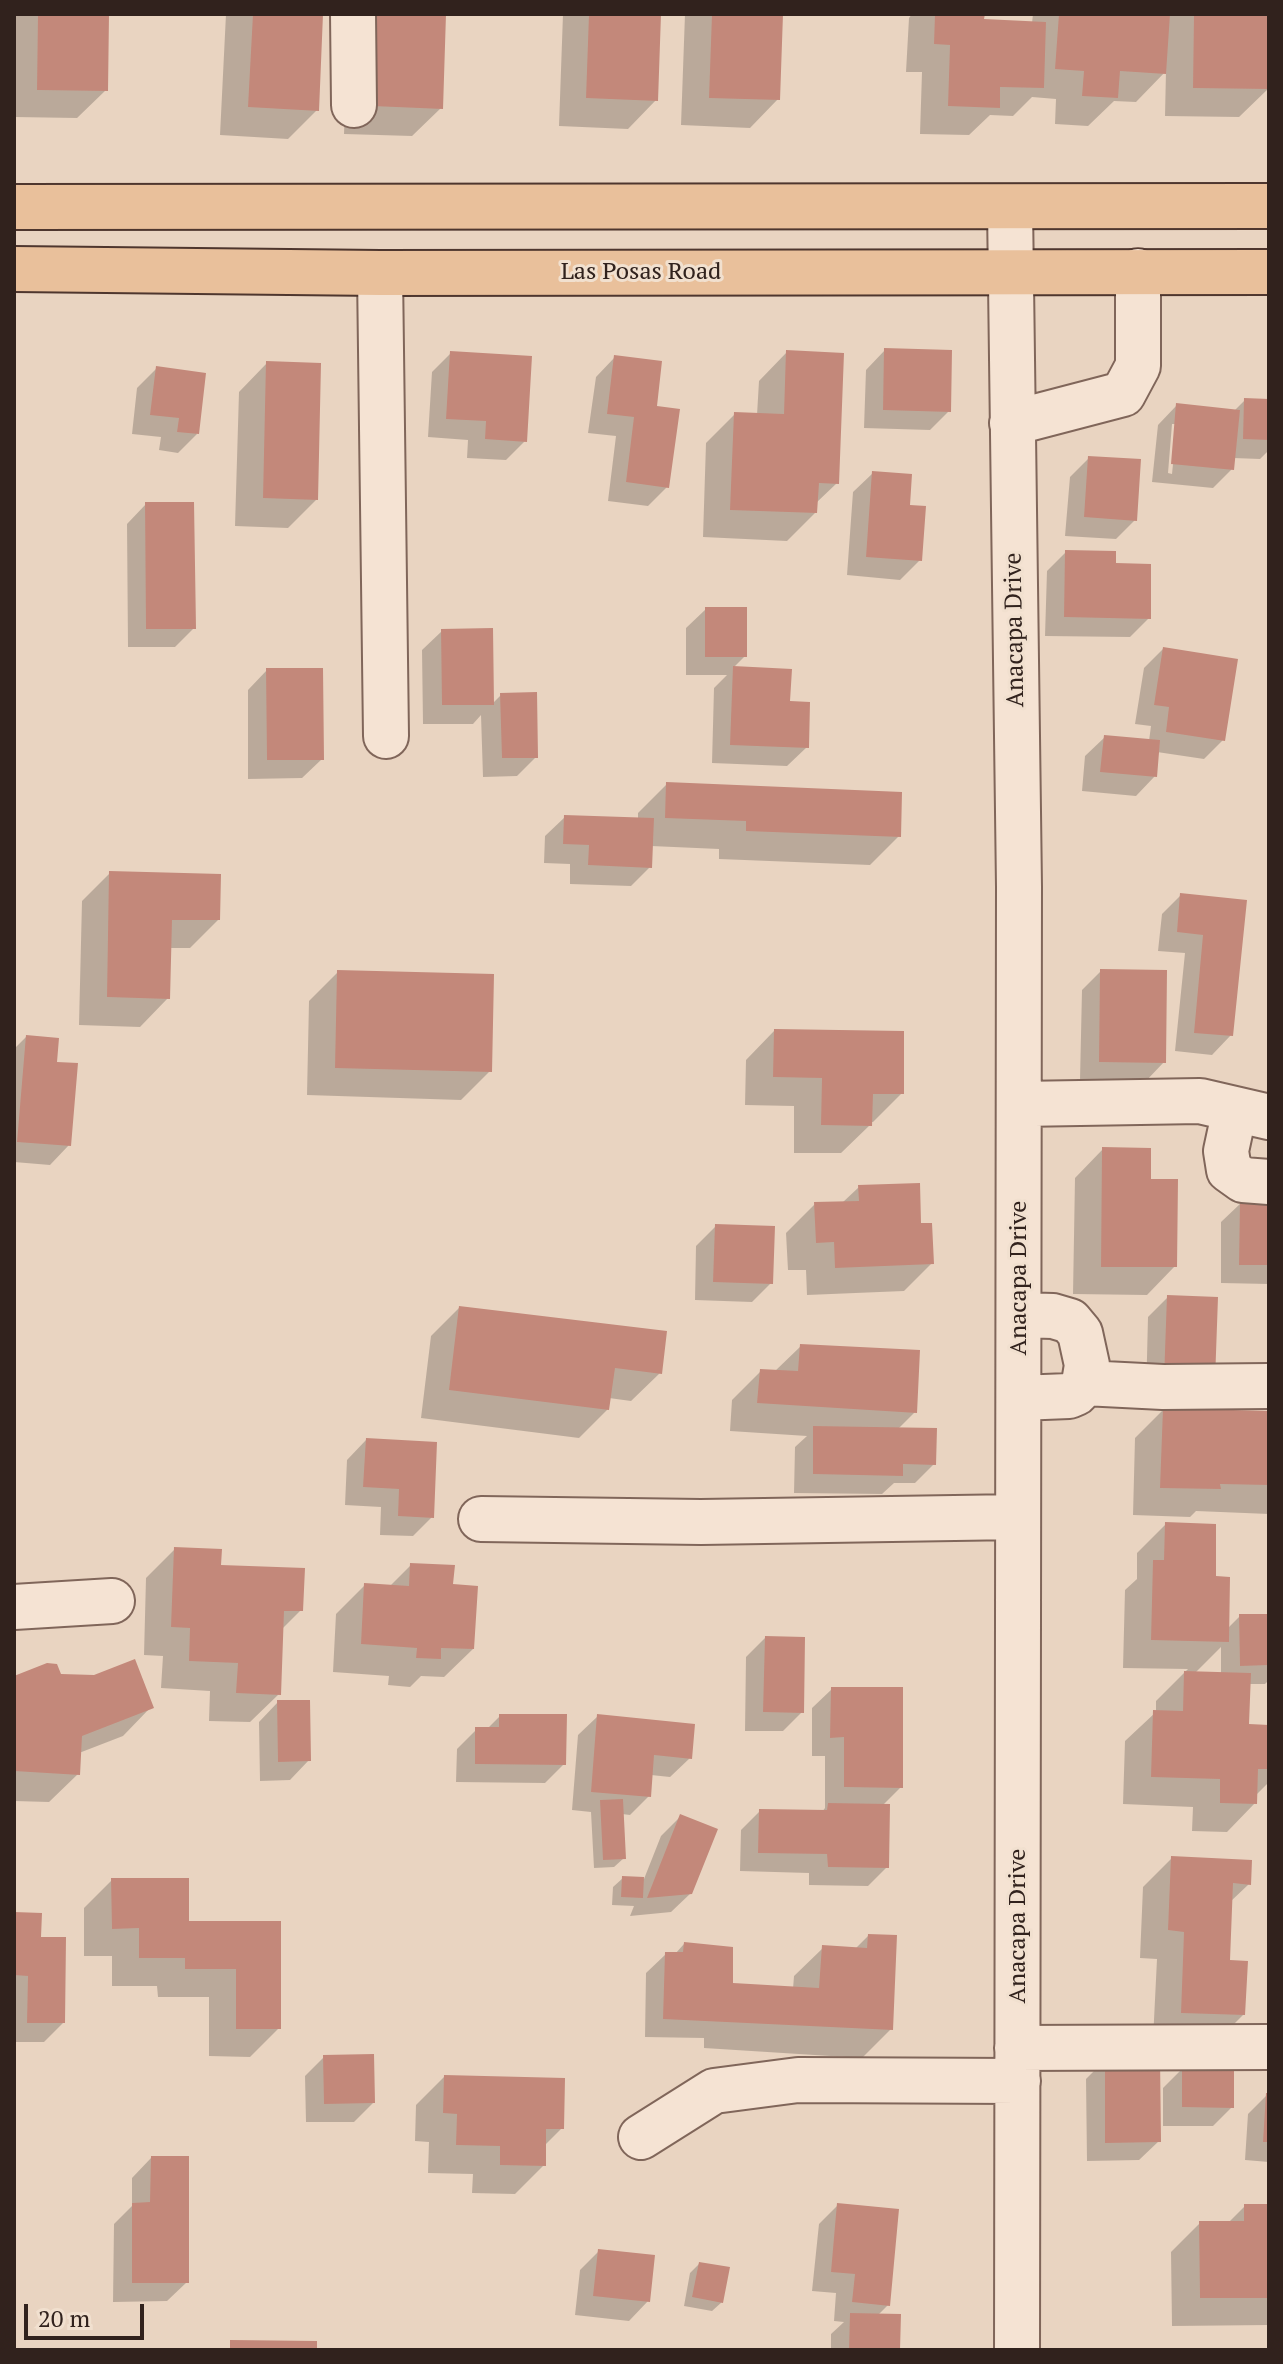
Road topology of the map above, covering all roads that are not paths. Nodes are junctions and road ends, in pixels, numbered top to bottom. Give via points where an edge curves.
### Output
1 (353, 14) edge
2 (354, 105) dead end
3 (1269, 206) edge
4 (14, 207) edge
5 (1010, 207) junction
6 (14, 269) edge
7 (1010, 270) junction
8 (1138, 271) junction
9 (1269, 272) edge
10 (380, 273) junction
11 (1012, 423) junction
12 (386, 736) dead end
13 (1020, 1104) junction
14 (1252, 1113) edge
15 (1269, 1182) edge
16 (1019, 1315) junction
17 (1084, 1383) junction
18 (1269, 1386) edge
19 (1019, 1398) junction
20 (1018, 1517) junction
21 (481, 1519) dead end
22 (112, 1601) dead end
23 (14, 1607) edge
24 (1269, 2047) edge
25 (1018, 2064) junction
26 (641, 2137) dead end
27 (1017, 2350) edge

1 - 2 street
3 - 5 main road
4 - 5 main road
5 - 7 street, Anacapa Drive
6 - 10 main road, Las Posas Road
7 - 8 main road, Las Posas Road
7 - 10 main road, Las Posas Road
7 - 11 street, Anacapa Drive
8 - 9 main road, Las Posas Road
8 - 11 street via 1138,366 1123,394
10 - 12 street
11 - 13 street, Anacapa Drive
13 - 14 street via 1200,1101
13 - 16 street, Anacapa Drive
14 - 15 street via 1226,1151 1229,1170 1243,1180
16 - 17 street via 1070,1321 1080,1333 1087,1365
16 - 19 street, Anacapa Drive
17 - 18 street
17 - 19 street via 1069,1396
19 - 20 street, Anacapa Drive
20 - 21 street
20 - 25 street, Anacapa Drive
22 - 23 street
24 - 25 street
25 - 26 street via 714,2091
25 - 27 street, Anacapa Drive

